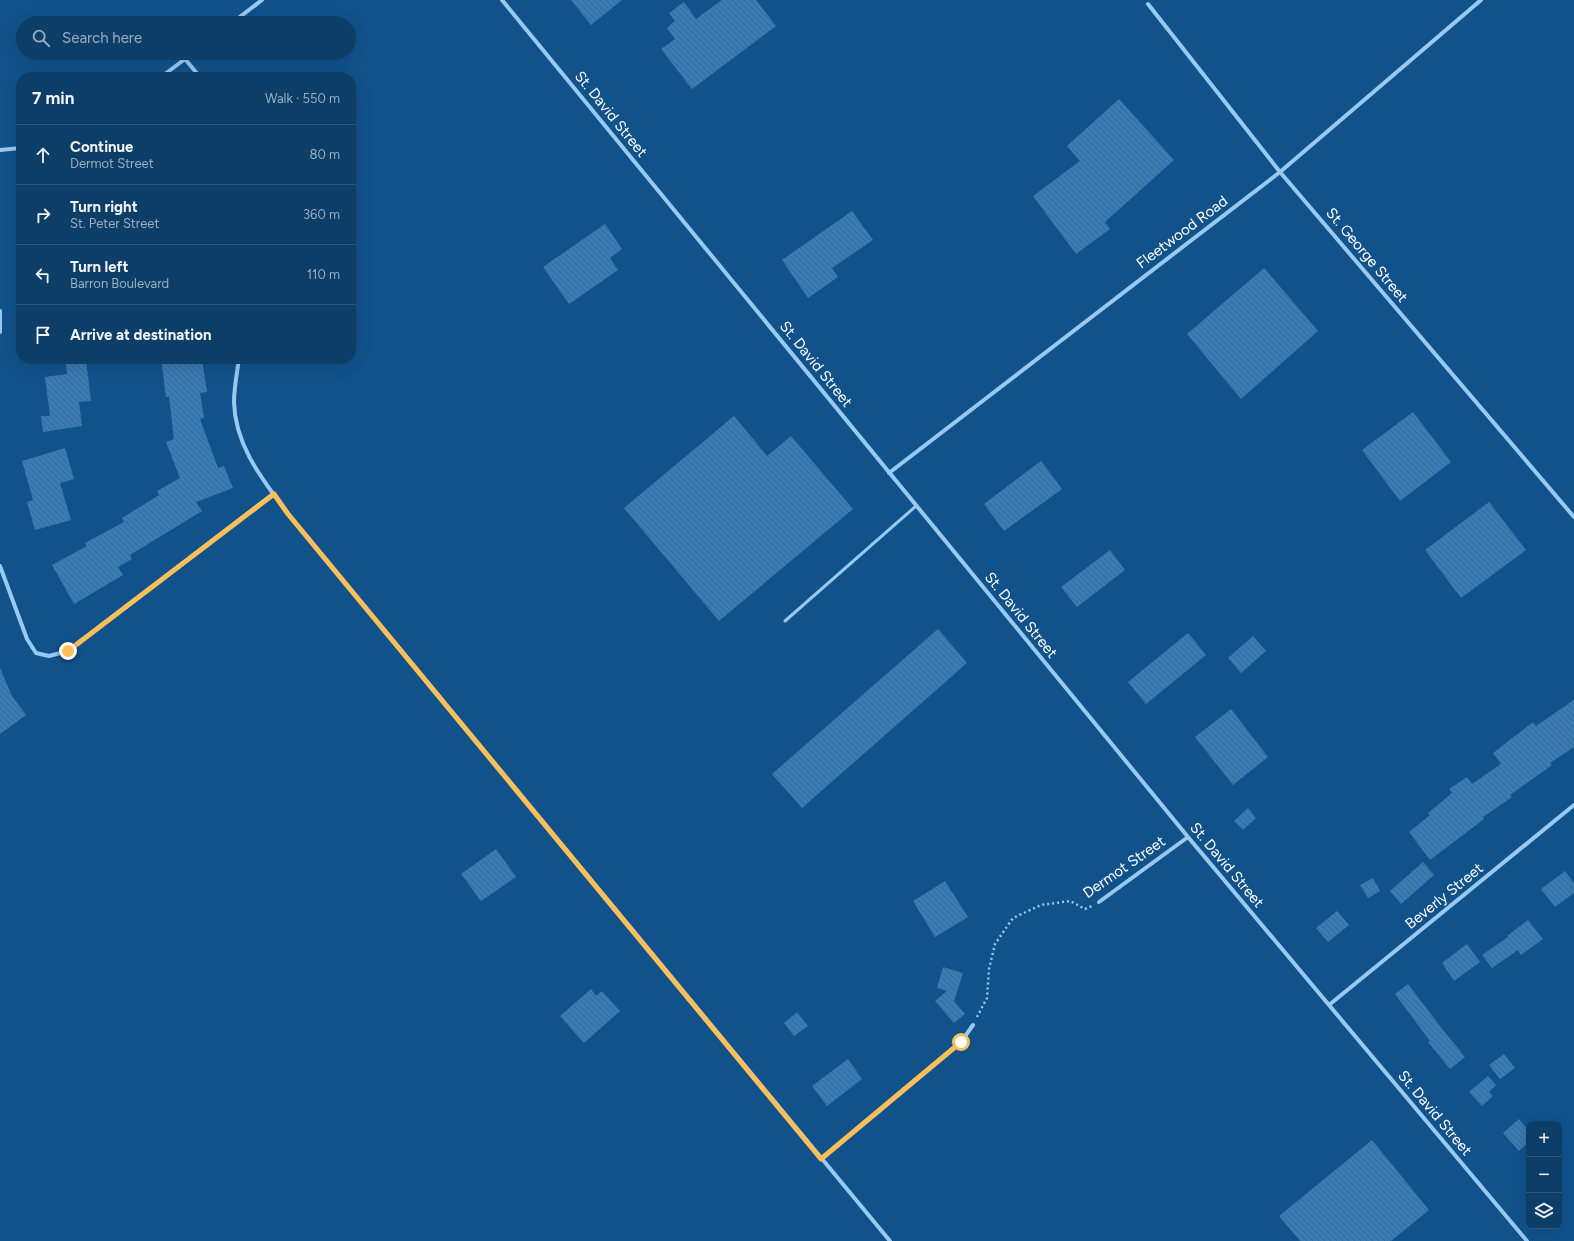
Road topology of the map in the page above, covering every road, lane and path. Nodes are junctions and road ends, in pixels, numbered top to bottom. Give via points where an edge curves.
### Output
1 (262, 0) edge
2 (502, 0) edge
3 (1481, 0) edge
4 (1148, 4) dead end
5 (241, 16) edge
6 (184, 60) edge
7 (186, 60) edge
8 (168, 72) edge
9 (196, 72) edge
10 (16, 148) edge
11 (0, 150) edge
12 (1280, 172) junction
13 (0, 312) edge
14 (0, 332) edge
15 (238, 364) edge
16 (889, 473) junction
17 (274, 494) junction
18 (916, 506) junction
19 (1574, 517) edge
20 (0, 566) edge
21 (785, 621) dead end
22 (1574, 805) edge
23 (1188, 837) junction
24 (1099, 902) joint
25 (1329, 1005) junction
26 (973, 1025) joint
27 (821, 1159) junction
28 (890, 1241) edge
29 (1527, 1241) edge

1 - 5 street
2 - 16 street, St. David Street
3 - 12 street, Fleetwood Road
4 - 12 street, St. George Street
6 - 8 street
7 - 9 street
10 - 11 street
12 - 16 street, Fleetwood Road
12 - 19 street, St. George Street
13 - 14 street
15 - 17 street via 234,402 241,442 255,468
16 - 18 street, St. David Street
17 - 20 street via 68,651 49,656 36,653 27,639
17 - 27 street
18 - 21 lane
18 - 23 street, St. David Street
22 - 25 street, Beverly Street
23 - 24 street, Dermot Street
23 - 25 street, St. David Street
24 - 26 path, Dermot Street via 1084,909 1070,901 1041,905 1013,918 995,944 988,969 987,998
25 - 29 street, St. David Street
26 - 27 street via 961,1042
27 - 28 street

